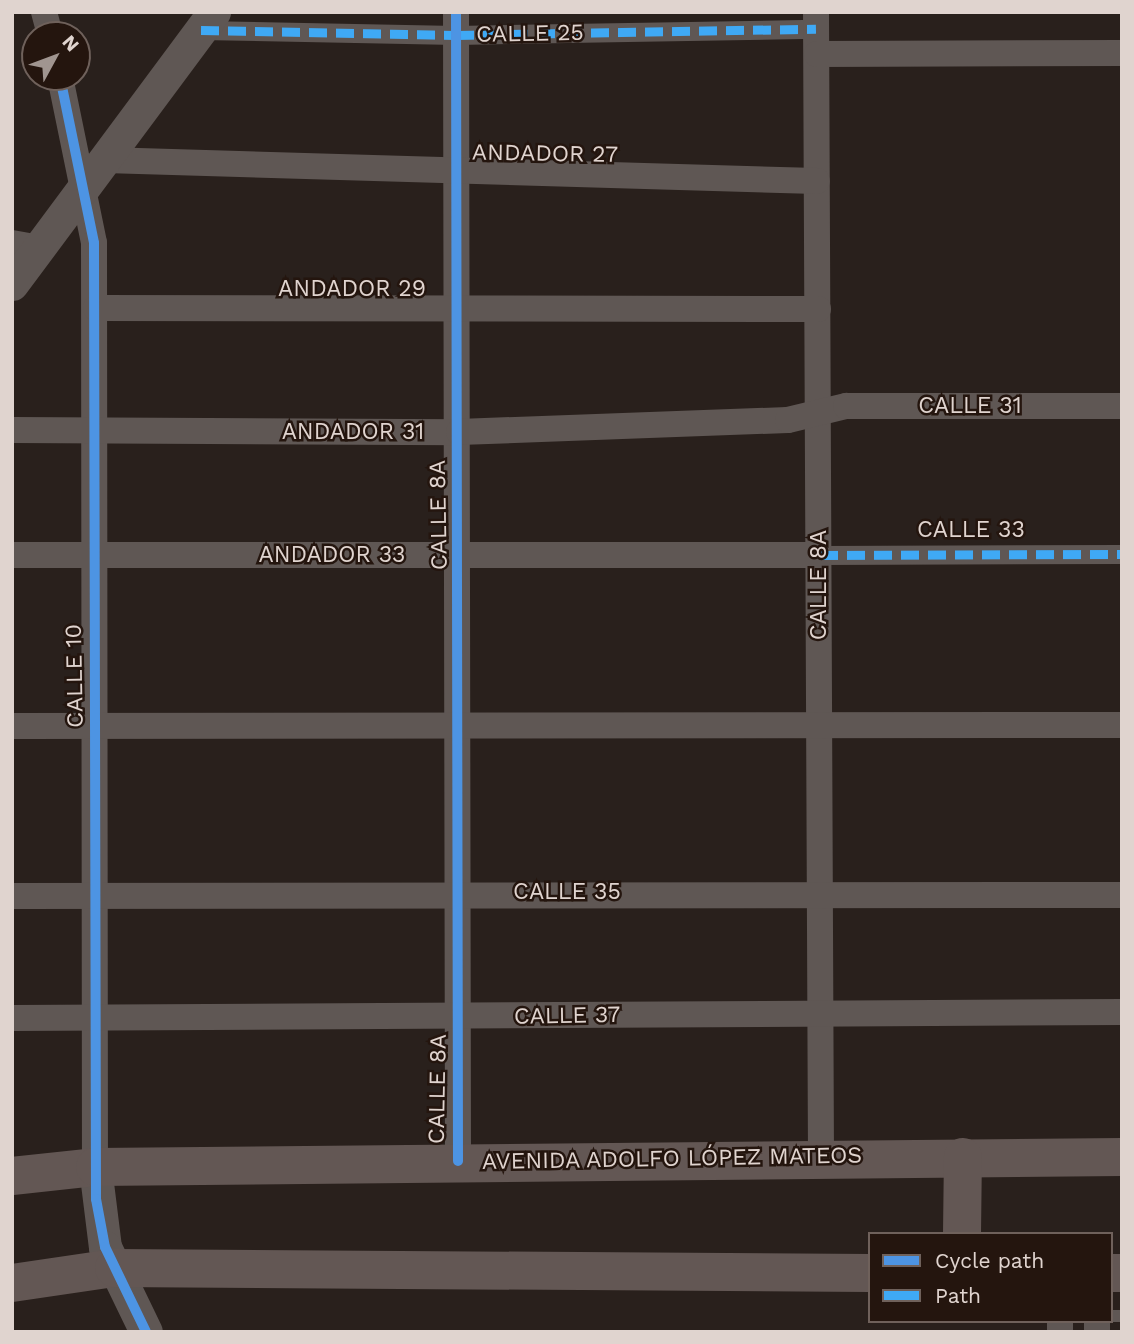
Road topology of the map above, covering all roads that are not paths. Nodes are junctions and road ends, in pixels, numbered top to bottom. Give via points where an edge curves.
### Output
1 (210, 17) edge
2 (456, 24) edge
3 (816, 32) edge
4 (1122, 53) edge
5 (65, 91) edge
6 (95, 173) junction
7 (454, 173) junction
8 (817, 181) junction
9 (26, 246) edge
10 (12, 284) edge
11 (96, 308) junction
12 (818, 309) junction
13 (455, 311) junction
14 (1122, 406) edge
15 (819, 413) junction
16 (12, 430) edge
17 (95, 431) junction
18 (458, 432) junction
19 (1122, 554) edge
20 (12, 555) edge
21 (94, 555) junction
22 (461, 555) junction
23 (820, 555) junction
24 (461, 723) junction
25 (1122, 725) edge
26 (12, 726) edge
27 (96, 726) junction
28 (818, 726) junction
29 (461, 892) junction
30 (97, 894) junction
31 (819, 894) junction
32 (1122, 895) edge
33 (12, 896) edge
34 (1122, 1012) edge
35 (817, 1013) junction
36 (97, 1017) junction
37 (460, 1017) junction
38 (12, 1018) edge
39 (821, 1157) junction
40 (963, 1157) junction
41 (1122, 1157) edge
42 (458, 1161) junction
43 (95, 1167) junction
44 (12, 1176) edge
45 (962, 1232) edge
46 (114, 1268) junction
47 (868, 1273) edge
48 (12, 1283) edge
49 (146, 1332) edge

1 - 2 street, CALLE 25
1 - 6 street
2 - 3 street, CALLE 25
2 - 7 street, CALLE 8A
3 - 4 street, CALLE 25
3 - 8 street, CALLE 8A
5 - 6 street, CALLE 10
6 - 7 street, ANDADOR 27
6 - 9 street
6 - 11 street, CALLE 10
7 - 8 street, ANDADOR 27
7 - 13 street, CALLE 8A
8 - 12 street, CALLE 8A
9 - 10 street
11 - 13 street, ANDADOR 29
11 - 17 street, CALLE 10
12 - 13 street, ANDADOR 29
12 - 15 street, CALLE 8A
13 - 18 street, CALLE 8A
14 - 15 street, CALLE 31 via 846,406
15 - 18 street, ANDADOR 31
15 - 23 street, CALLE 8A
16 - 17 street, ANDADOR 31
17 - 18 street, ANDADOR 31
17 - 21 street, CALLE 10
18 - 22 street, CALLE 8A
19 - 23 street, CALLE 33
20 - 21 street, ANDADOR 33
21 - 22 street, ANDADOR 33
21 - 27 street, CALLE 10
22 - 23 street, ANDADOR 33
22 - 24 street, CALLE 8A
23 - 28 street, CALLE 8A
24 - 27 street
24 - 28 street
24 - 29 street, CALLE 8A
25 - 28 street
26 - 27 street
27 - 30 street, CALLE 10
28 - 31 street, CALLE 8A
29 - 30 street, CALLE 35
29 - 31 street, CALLE 35
29 - 37 street, CALLE 8A
30 - 33 street, CALLE 35
30 - 36 street, CALLE 10
31 - 32 street, CALLE 35
31 - 35 street, CALLE 8A
34 - 35 street, CALLE 37
35 - 37 street, CALLE 37
35 - 39 street, CALLE 8A
36 - 37 street, CALLE 37
36 - 38 street, CALLE 37
36 - 43 street, CALLE 10
37 - 42 street, CALLE 8A
39 - 40 main road, AVENIDA ADOLFO LÓPEZ MATEOS
39 - 42 main road, AVENIDA ADOLFO LÓPEZ MATEOS
40 - 41 main road, AVENIDA ADOLFO LÓPEZ MATEOS
40 - 45 main road
42 - 43 main road, AVENIDA ADOLFO LÓPEZ MATEOS
43 - 44 main road, AVENIDA ADOLFO LÓPEZ MATEOS
43 - 46 street via 100,1228
46 - 47 main road
46 - 48 main road
46 - 49 street

